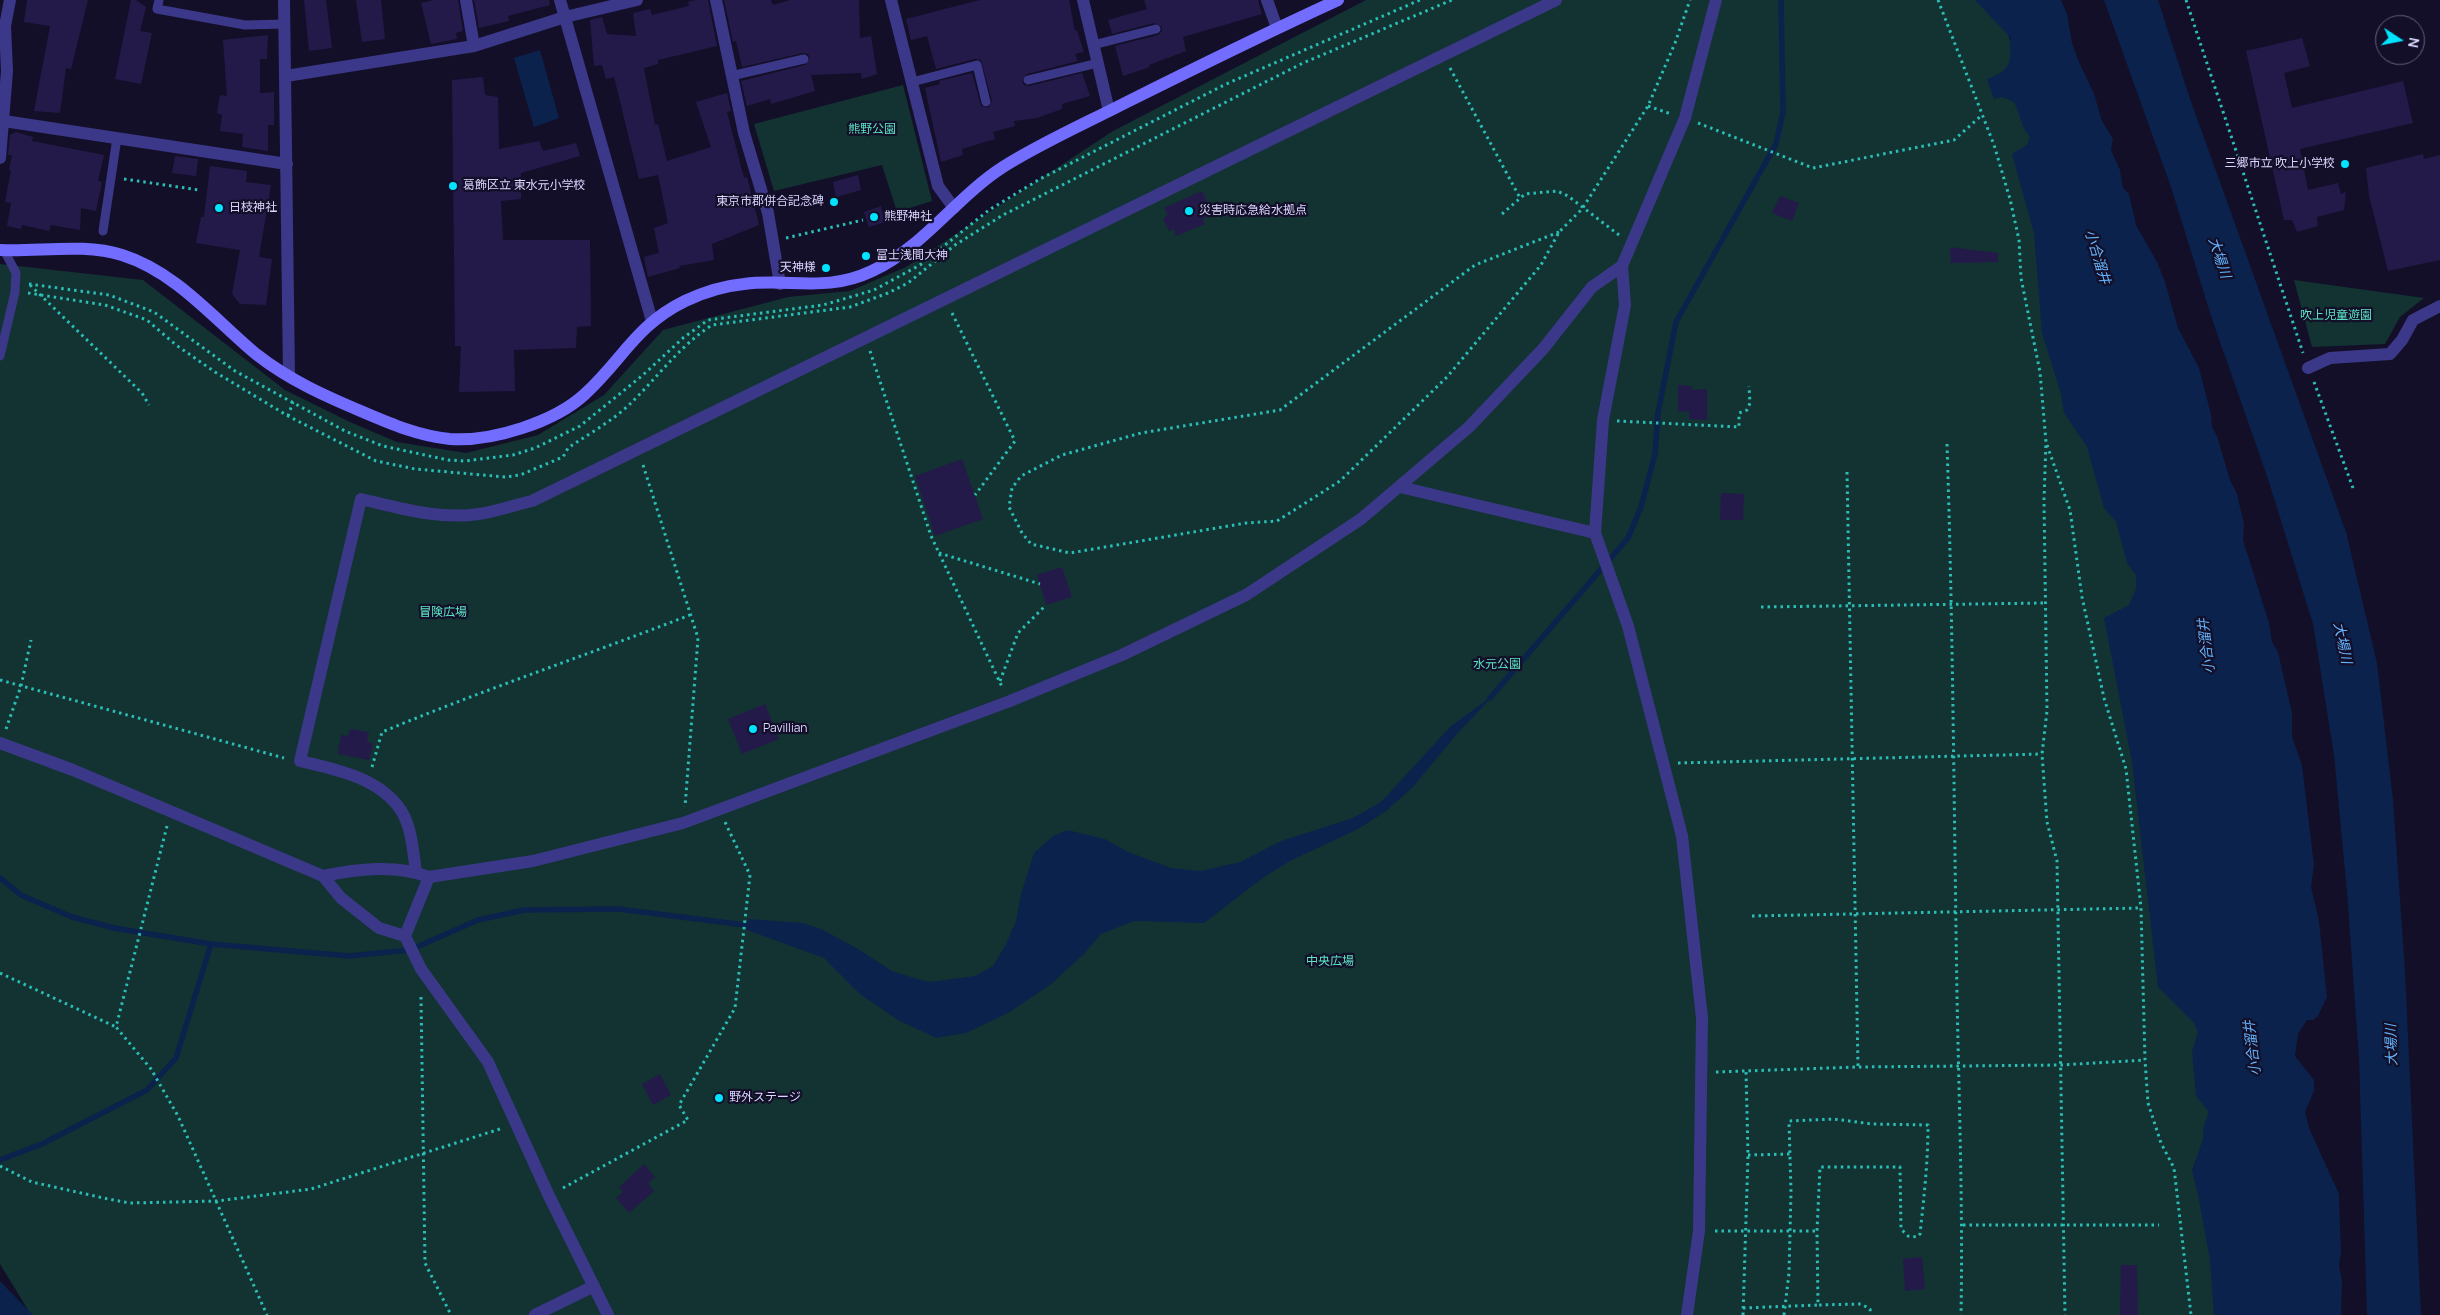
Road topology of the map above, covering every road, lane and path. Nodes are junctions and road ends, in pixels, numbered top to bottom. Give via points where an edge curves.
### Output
1 (10, 0) edge
2 (159, 0) edge
3 (284, 0) edge
4 (466, 0) edge
5 (560, 0) edge
6 (637, 0) edge
7 (716, 0) edge
8 (891, 0) edge
9 (1083, 0) edge
10 (1267, 0) edge
11 (1338, 0) edge
12 (1556, 0) edge
13 (1690, 0) edge
14 (1716, 0) edge
15 (1938, 0) edge
16 (2186, 0) edge
17 (565, 17) junction
18 (285, 24) junction
19 (2, 25) edge
20 (1277, 28) junction
21 (1156, 30) dead end
22 (1093, 45) junction
23 (474, 46) junction
24 (1443, 54) junction
25 (804, 59) dead end
26 (1098, 64) junction
27 (286, 76) junction
28 (731, 76) junction
29 (1028, 80) dead end
30 (912, 82) junction
31 (986, 102) dead end
32 (1648, 106) junction
33 (1109, 111) junction
34 (1982, 115) junction
35 (1685, 118) junction
36 (4, 121) junction
37 (118, 138) junction
38 (0, 158) edge
39 (287, 164) junction
40 (111, 177) junction
41 (200, 190) dead end
42 (1520, 198) junction
43 (954, 208) junction
44 (1582, 208) junction
45 (1502, 214) dead end
46 (863, 220) dead end
47 (103, 231) dead end
48 (1559, 232) junction
49 (774, 241) junction
50 (1631, 245) junction
51 (2, 250) edge
52 (1622, 266) junction
53 (16, 273) junction
54 (780, 284) junction
55 (945, 299) junction
56 (2440, 306) edge
57 (652, 321) junction
58 (866, 338) junction
59 (0, 356) edge
60 (2308, 368) junction
61 (288, 376) junction
62 (1749, 386) dead end
63 (149, 405) dead end
64 (1603, 420) junction
65 (2046, 442) junction
66 (1947, 444) dead end
67 (638, 450) junction
68 (1847, 472) dead end
69 (1400, 487) junction
70 (2353, 488) dead end
71 (975, 495) dead end
72 (1595, 533) junction
73 (938, 553) junction
74 (1040, 584) dead end
75 (2045, 602) junction
76 (1952, 604) junction
77 (1046, 605) dead end
78 (1849, 605) junction
79 (1761, 607) dead end
80 (690, 614) junction
81 (31, 640) dead end
82 (0, 680) edge
83 (1000, 682) junction
84 (21, 686) junction
85 (1010, 701) junction
86 (1, 743) edge
87 (2042, 754) junction
88 (1953, 756) junction
89 (1852, 759) junction
90 (300, 761) junction
91 (1665, 763) junction
92 (368, 782) junction
93 (719, 809) junction
94 (171, 811) junction
95 (683, 822) junction
96 (416, 872) junction
97 (323, 876) junction
98 (429, 877) junction
99 (2141, 908) junction
100 (2058, 909) junction
101 (1956, 912) junction
102 (1855, 914) junction
103 (1752, 916) dead end
104 (406, 938) junction
105 (418, 964) junction
106 (0, 973) edge
107 (116, 1027) junction
108 (2145, 1060) junction
109 (2061, 1065) junction
110 (1958, 1066) junction
111 (1858, 1067) junction
112 (1746, 1071) junction
113 (1701, 1072) junction
114 (515, 1124) junction
115 (424, 1154) junction
116 (1790, 1154) junction
117 (1748, 1155) junction
118 (0, 1166) edge
119 (549, 1196) junction
120 (217, 1201) junction
121 (1963, 1225) junction
122 (2159, 1225) dead end
123 (2063, 1226) junction
124 (1745, 1230) junction
125 (1817, 1230) junction
126 (1699, 1231) junction
127 (1790, 1231) junction
128 (594, 1286) junction
129 (1818, 1305) junction
130 (1783, 1307) junction
131 (1744, 1308) junction
132 (267, 1315) edge
133 (450, 1315) edge
134 (536, 1315) edge
135 (608, 1315) edge
136 (1687, 1315) edge
137 (1744, 1315) edge
138 (1784, 1315) edge
139 (1871, 1315) edge
140 (1962, 1315) edge
141 (2065, 1315) edge
142 (2191, 1315) edge

1 - 19 street
2 - 18 lane via 157,10 244,25
3 - 18 street
4 - 23 street
5 - 17 street
6 - 17 street
7 - 28 street
8 - 30 street
9 - 22 street
10 - 20 street
11 - 20 street
12 - 24 street
13 - 32 path
14 - 35 street
15 - 34 path
16 - 60 path
17 - 23 street
17 - 57 street
18 - 27 street
19 - 36 street via 7,71
20 - 33 street
21 - 22 lane
22 - 26 street
23 - 27 street
24 - 42 path
24 - 55 street
25 - 28 lane
26 - 29 lane
26 - 33 street
27 - 39 street
28 - 49 street
30 - 31 lane via 977,65
30 - 43 street via 938,186
32 - 35 path
32 - 44 path
33 - 43 street via 1002,167
34 - 35 path via 1954,140 1813,168
34 - 65 path via 1994,145 2019,240 2020,278 2040,372
35 - 50 street
36 - 37 street
36 - 38 street
37 - 39 street
37 - 40 lane
39 - 61 street
40 - 41 path
40 - 47 lane
42 - 44 path via 1525,194 1558,191
42 - 45 path
43 - 54 street via 904,253 865,274 833,283
44 - 48 path
44 - 50 path
46 - 49 path
48 - 48 path via 1475,265 1280,410 1141,433 1062,455 1043,464 1021,476 1012,488 1010,507 1015,520 1031,544 1070,553 1246,523 1277,521 1340,481 1447,377 1541,265
49 - 54 street
50 - 52 street
51 - 53 lane
51 - 61 street via 95,250 120,254 148,266 187,292 258,355
52 - 64 street via 1625,304
52 - 69 street via 1592,287 1543,349 1469,427
53 - 59 lane via 15,292
53 - 63 path via 142,393
54 - 57 street via 744,284 712,290
55 - 58 street
55 - 71 path via 1015,441
56 - 60 street via 2413,320 2390,354 2330,358
57 - 61 street via 583,396 536,423 487,436 450,439 406,430 310,390
58 - 67 street
58 - 73 path
60 - 70 path
62 - 64 path via 1750,403 1747,410 1739,413 1739,427
64 - 72 street
65 - 75 path
65 - 99 path via 2070,510 2082,597 2104,698 2126,769
66 - 76 path
67 - 80 path
67 - 90 street via 532,501 480,514 421,513 361,499
68 - 78 path
69 - 72 street
69 - 85 street via 1361,519 1246,595 1122,655
72 - 91 street via 1628,626
73 - 74 path
73 - 83 path
75 - 76 path
75 - 87 path via 2047,711
76 - 78 path
76 - 88 path
77 - 83 path via 1018,633
78 - 79 path
78 - 89 path
80 - 92 path via 382,732
80 - 95 path via 698,638
81 - 84 path
82 - 84 path
83 - 85 path
84 - 86 path
84 - 90 path
85 - 93 street
86 - 94 street
87 - 88 path
87 - 100 path via 2047,822 2057,861
88 - 89 path
88 - 101 path
89 - 91 path
89 - 102 path
90 - 92 street
91 - 113 street via 1682,836 1702,1018
92 - 96 street via 390,798 402,812 409,830
93 - 95 street
93 - 119 path via 750,875 735,1008 679,1105 688,1120
94 - 97 street
94 - 107 path
95 - 98 street via 533,861
96 - 97 street via 356,869
96 - 98 street
97 - 104 street via 341,898 379,928
98 - 104 street
99 - 100 path
99 - 108 path
100 - 101 path
100 - 109 path
101 - 102 path
101 - 110 path
102 - 103 path
102 - 111 path
104 - 105 street
105 - 114 street via 488,1062
105 - 115 path
106 - 107 path
107 - 120 path via 165,1093
108 - 109 path
108 - 142 path via 2148,1103 2161,1143 2174,1168
109 - 110 path
109 - 123 path
110 - 111 path
110 - 121 path
111 - 112 path
112 - 113 path
112 - 117 path
113 - 126 street
114 - 115 path
114 - 119 street
115 - 120 path via 311,1189
115 - 133 path via 425,1263
116 - 117 path
116 - 125 path via 1788,1121 1834,1119 1872,1124 1928,1125 1928,1166 1918,1237 1908,1236 1901,1229 1900,1167 1820,1167
116 - 127 path
117 - 124 path
118 - 120 path via 32,1182 130,1203
119 - 128 street
120 - 132 path
121 - 123 path
121 - 140 path
122 - 123 path
123 - 141 path
124 - 126 path
124 - 127 path
124 - 131 path
125 - 127 path
125 - 129 path
126 - 136 street
127 - 130 path
128 - 134 street
128 - 135 street
129 - 130 path
129 - 139 path via 1861,1304 1870,1309
130 - 131 path
130 - 138 path
131 - 137 path

